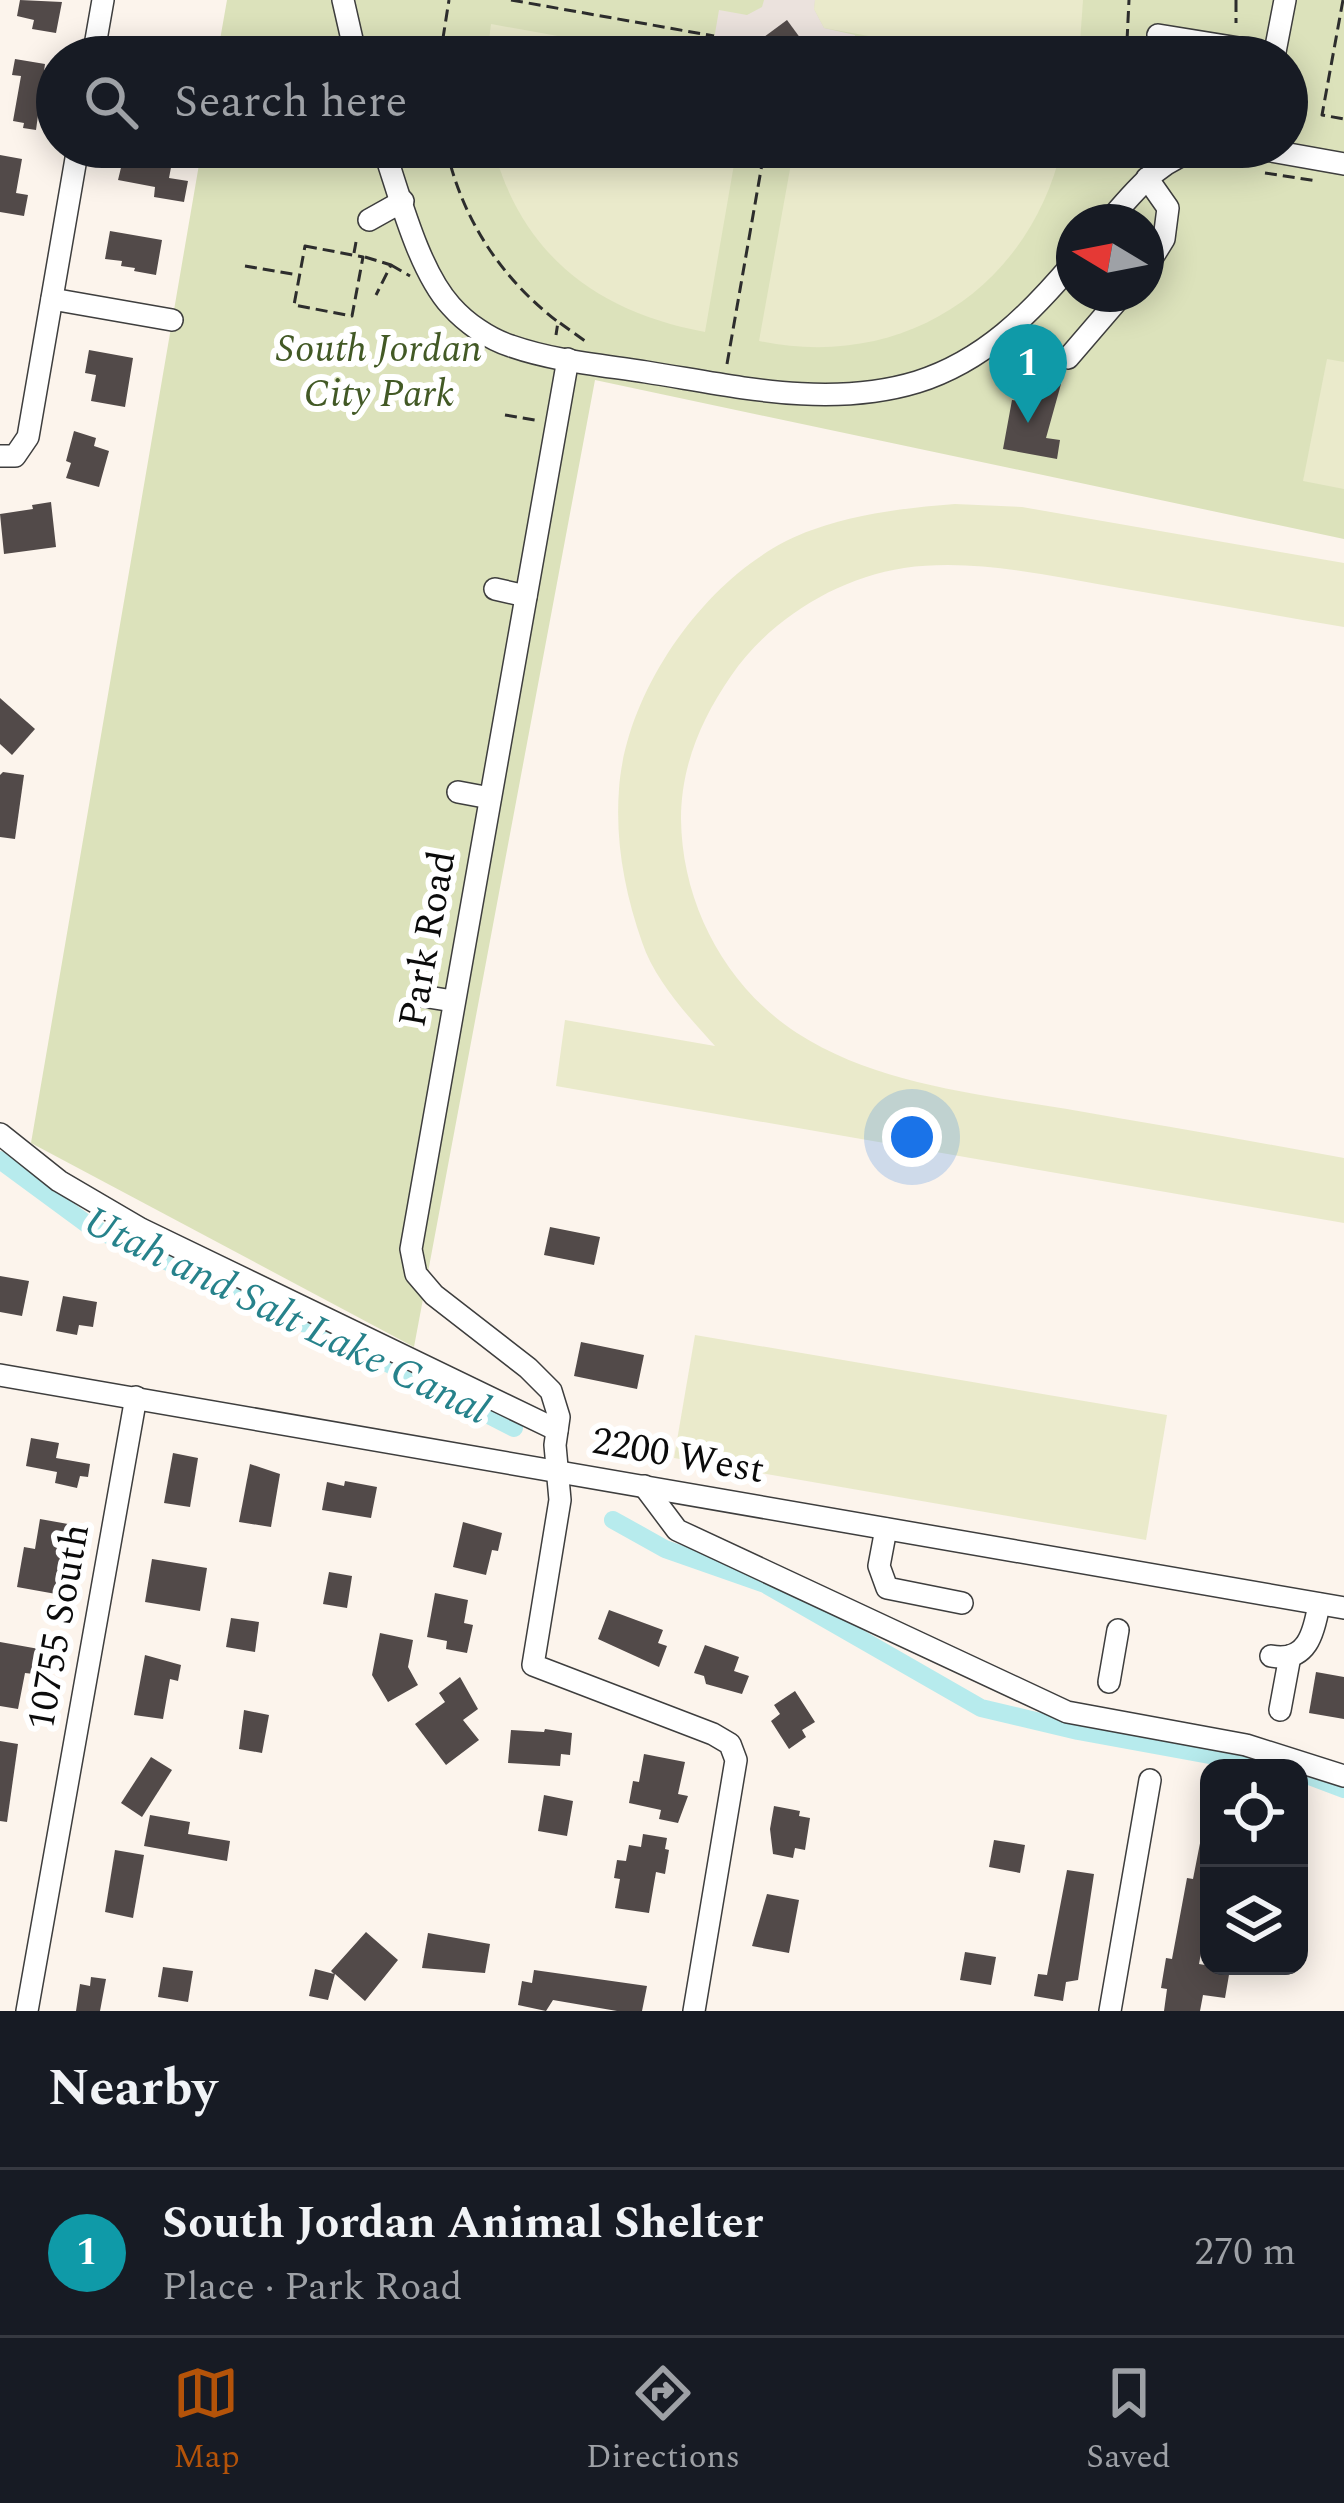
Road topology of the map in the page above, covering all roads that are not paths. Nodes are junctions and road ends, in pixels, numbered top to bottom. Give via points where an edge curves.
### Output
1 (103, 0) edge
2 (343, 0) edge
3 (1285, 0) edge
4 (1158, 35) dead end
5 (97, 36) edge
6 (351, 36) edge
7 (1164, 36) edge
8 (1278, 36) edge
9 (1308, 157) edge
10 (1344, 164) edge
11 (74, 168) edge
12 (391, 168) edge
13 (1161, 168) edge
14 (1147, 178) junction
15 (403, 201) junction
16 (1124, 204) edge
17 (369, 220) dead end
18 (1164, 239) edge
19 (1056, 282) edge
20 (52, 298) junction
21 (1108, 312) edge
22 (172, 320) dead end
23 (561, 350) junction
24 (1068, 358) dead end
25 (7, 456) edge
26 (495, 590) dead end
27 (526, 596) junction
28 (458, 792) dead end
29 (490, 798) junction
30 (422, 995) dead end
31 (453, 1001) junction
32 (0, 1134) edge
33 (0, 1375) edge
34 (136, 1397) junction
35 (557, 1430) junction
36 (557, 1471) junction
37 (644, 1486) junction
38 (886, 1528) junction
39 (962, 1603) dead end
40 (1319, 1604) junction
41 (1344, 1608) edge
42 (1118, 1630) dead end
43 (1109, 1682) dead end
44 (1280, 1710) dead end
45 (1344, 1776) edge
46 (1150, 1780) dead end
47 (27, 2011) edge
48 (694, 2011) edge
49 (1110, 2011) edge

1 - 5 street
2 - 6 street
3 - 8 street
4 - 7 street
9 - 10 street
11 - 20 street
12 - 15 street
13 - 14 street
14 - 16 street
14 - 18 street via 1168,208
15 - 17 street
15 - 23 street via 448,304 509,346
19 - 23 street via 1009,334 973,357 918,382 853,395 791,394
20 - 22 street
20 - 25 street via 28,437
21 - 24 street
23 - 27 street, Park Road
26 - 27 street
27 - 29 street, Park Road
28 - 29 street
29 - 31 street, Park Road
30 - 31 street
31 - 35 street, Park Road via 411,1249 416,1274 551,1391
32 - 35 street via 141,1229
33 - 34 street, 2200 West
34 - 36 street, 2200 West
34 - 47 street, 10755 South
35 - 36 street, Park Road
36 - 37 street, 2200 West
36 - 48 street, Park Road via 533,1665 713,1734 730,1744 736,1760
37 - 38 street, 2200 West
37 - 45 street via 677,1530 1067,1712 1246,1745
38 - 39 street via 879,1566 887,1588
38 - 40 street, 2200 West
40 - 41 street, 2200 West
40 - 44 street via 1313,1636 1299,1653 1281,1656
42 - 43 street
46 - 49 street

